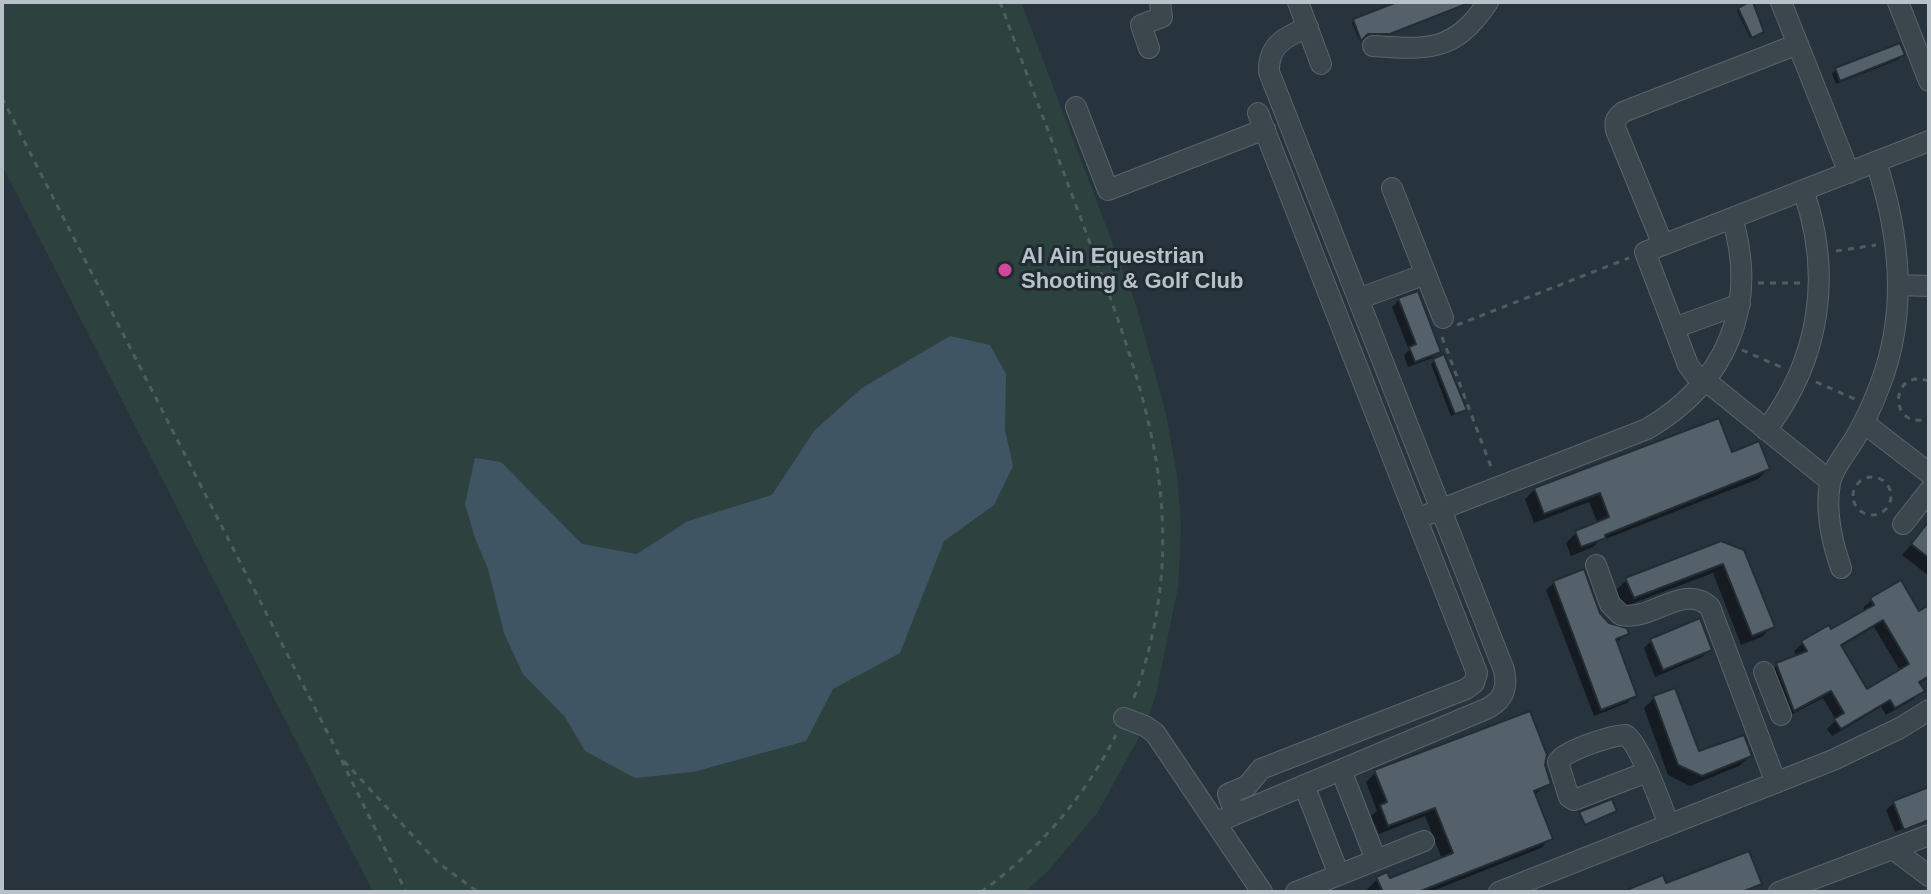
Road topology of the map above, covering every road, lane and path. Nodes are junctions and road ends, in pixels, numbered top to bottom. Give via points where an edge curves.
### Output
1 (1000, 2) edge
2 (1160, 2) edge
3 (1298, 2) edge
4 (1488, 2) edge
5 (1781, 2) edge
6 (1898, 2) edge
7 (1308, 27) junction
8 (1798, 44) junction
9 (1373, 46) dead end
10 (1149, 48) dead end
11 (1321, 64) dead end
12 (1929, 81) edge
13 (2, 98) edge
14 (1076, 107) dead end
15 (1929, 141) edge
16 (1876, 162) junction
17 (1849, 173) junction
18 (1392, 188) dead end
19 (1803, 190) junction
20 (1732, 218) junction
21 (1896, 243) junction
22 (1654, 249) junction
23 (1818, 253) junction
24 (1426, 274) junction
25 (1742, 282) junction
26 (1820, 284) junction
27 (1898, 285) junction
28 (1929, 286) edge
29 (1358, 299) junction
30 (1740, 304) junction
31 (1444, 326) junction
32 (1674, 328) junction
33 (1929, 381) edge
34 (1704, 383) junction
35 (1929, 418) edge
36 (1864, 423) junction
37 (1766, 430) junction
38 (1929, 473) edge
39 (1830, 481) junction
40 (1499, 487) junction
41 (1853, 496) joint
42 (1925, 505) edge
43 (1440, 510) junction
44 (1417, 519) junction
45 (1903, 524) dead end
46 (1596, 565) dead end
47 (1841, 568) dead end
48 (1764, 672) dead end
49 (1747, 707) junction
50 (1929, 710) edge
51 (1124, 718) junction
52 (340, 757) junction
53 (1341, 770) junction
54 (1647, 772) dead end
55 (1776, 783) junction
56 (1304, 785) junction
57 (1226, 818) junction
58 (1669, 825) junction
59 (1929, 835) edge
60 (1424, 841) dead end
61 (1893, 849) junction
62 (1376, 860) junction
63 (1339, 875) junction
64 (1929, 876) edge
65 (406, 892) edge
66 (478, 892) edge
67 (981, 892) edge
68 (1262, 892) edge
69 (1296, 892) edge
70 (1499, 892) edge
71 (1779, 892) edge

1 - 51 path via 1132,356 1163,495 1164,565 1154,634
2 - 10 street via 1162,17 1141,25
3 - 7 street
4 - 9 street via 1470,28 1436,44
5 - 8 street
6 - 12 street
7 - 11 street
7 - 29 street via 1279,42 1270,56 1269,72
8 - 17 street
8 - 22 street via 1618,116 1616,130
13 - 52 path
14 - 44 street via 1108,190 1262,121
15 - 16 street
16 - 17 street
16 - 21 street
17 - 19 street
18 - 24 street
19 - 20 street
19 - 23 street
20 - 22 street
20 - 25 street
21 - 23 path
21 - 27 street
22 - 31 path
22 - 32 street
23 - 26 street
24 - 29 street
24 - 31 street
25 - 26 path
25 - 30 street
26 - 37 street via 1804,364
27 - 28 street
27 - 36 street via 1887,364
29 - 43 street
30 - 32 street
30 - 34 street via 1728,344
31 - 40 path
32 - 34 street via 1688,365
33 - 35 path via 1910,380 1898,397 1905,416
34 - 37 street
34 - 40 street via 1647,429
36 - 38 street
36 - 39 street
37 - 39 street
39 - 47 street via 1830,527
40 - 43 street
41 - 41 path via 1857,508 1868,514 1880,513 1891,499 1889,487 1874,477 1857,484
42 - 45 street
43 - 44 street
43 - 53 street via 1504,670 1505,689 1486,709
44 - 57 street via 1476,668 1474,683 1261,769 1247,786 1228,794
46 - 49 street via 1610,604 1626,616 1687,598 1706,603
48 - 49 street via 1777,706
49 - 55 street
50 - 55 street via 1856,750
51 - 57 street via 1155,733
51 - 67 path via 1101,764 1060,821
52 - 65 path
52 - 66 path via 437,862
53 - 56 street
53 - 62 street
54 - 58 street
55 - 58 street
56 - 57 street
56 - 63 street
57 - 68 street
58 - 70 street
59 - 61 street
60 - 62 street
61 - 64 street
61 - 71 street
62 - 63 street
63 - 69 street

